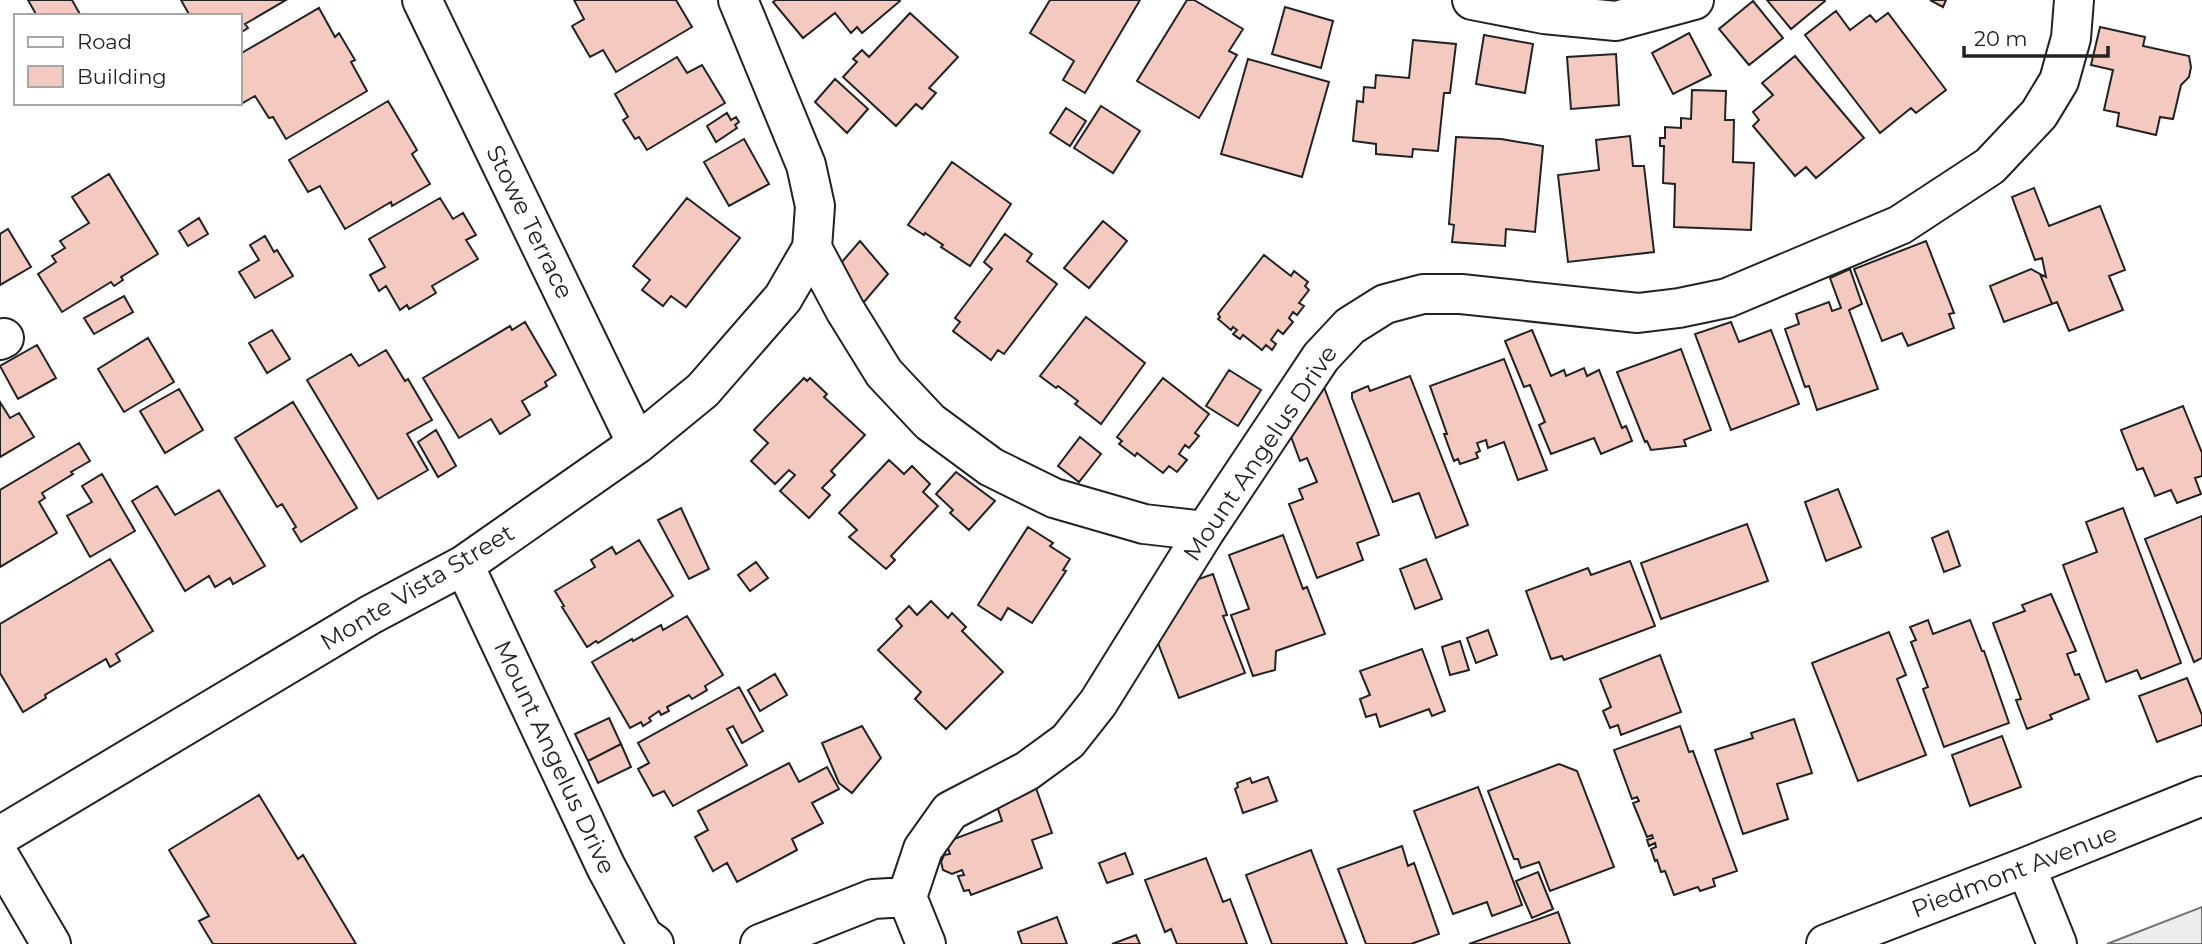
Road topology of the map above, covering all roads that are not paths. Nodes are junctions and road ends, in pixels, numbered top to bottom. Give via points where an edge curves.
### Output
1 (422, 0) edge
2 (738, 0) edge
3 (1472, 0) edge
4 (1694, 0) edge
5 (2074, 0) edge
6 (812, 248) junction
7 (638, 444) junction
8 (1205, 531) junction
9 (464, 565) junction
10 (2202, 796) edge
11 (0, 836) edge
12 (0, 857) edge
13 (2026, 867) junction
14 (907, 897) junction
15 (51, 944) edge
16 (654, 944) edge
17 (760, 944) edge
18 (926, 944) edge
19 (1826, 944) edge
20 (2057, 944) edge

1 - 7 street, Stowe Terrace
2 - 6 street, Monte Vista Street via 806,165 815,206
3 - 4 street via 1616,21
5 - 8 street, Mount Angelus Drive via 2060,82 2039,114 1990,166 1900,225 1727,298 1679,308 1638,313 1461,294 1423,294 1385,304 1350,326 1321,357
6 - 7 street, Monte Vista Street via 783,298 703,390
6 - 8 street via 884,373 930,422 991,467 1054,499 1144,524
7 - 9 street, Monte Vista Street
8 - 14 street, Mount Angelus Drive via 1098,703 1068,741 1027,771 950,811 923,849
9 - 11 street, Monte Vista Street via 370,615
9 - 16 street, Mount Angelus Drive via 606,867 643,936
10 - 13 street, Piedmont Avenue
12 - 15 street
13 - 19 street, Piedmont Avenue
13 - 20 street
14 - 17 street via 873,899
14 - 18 street

